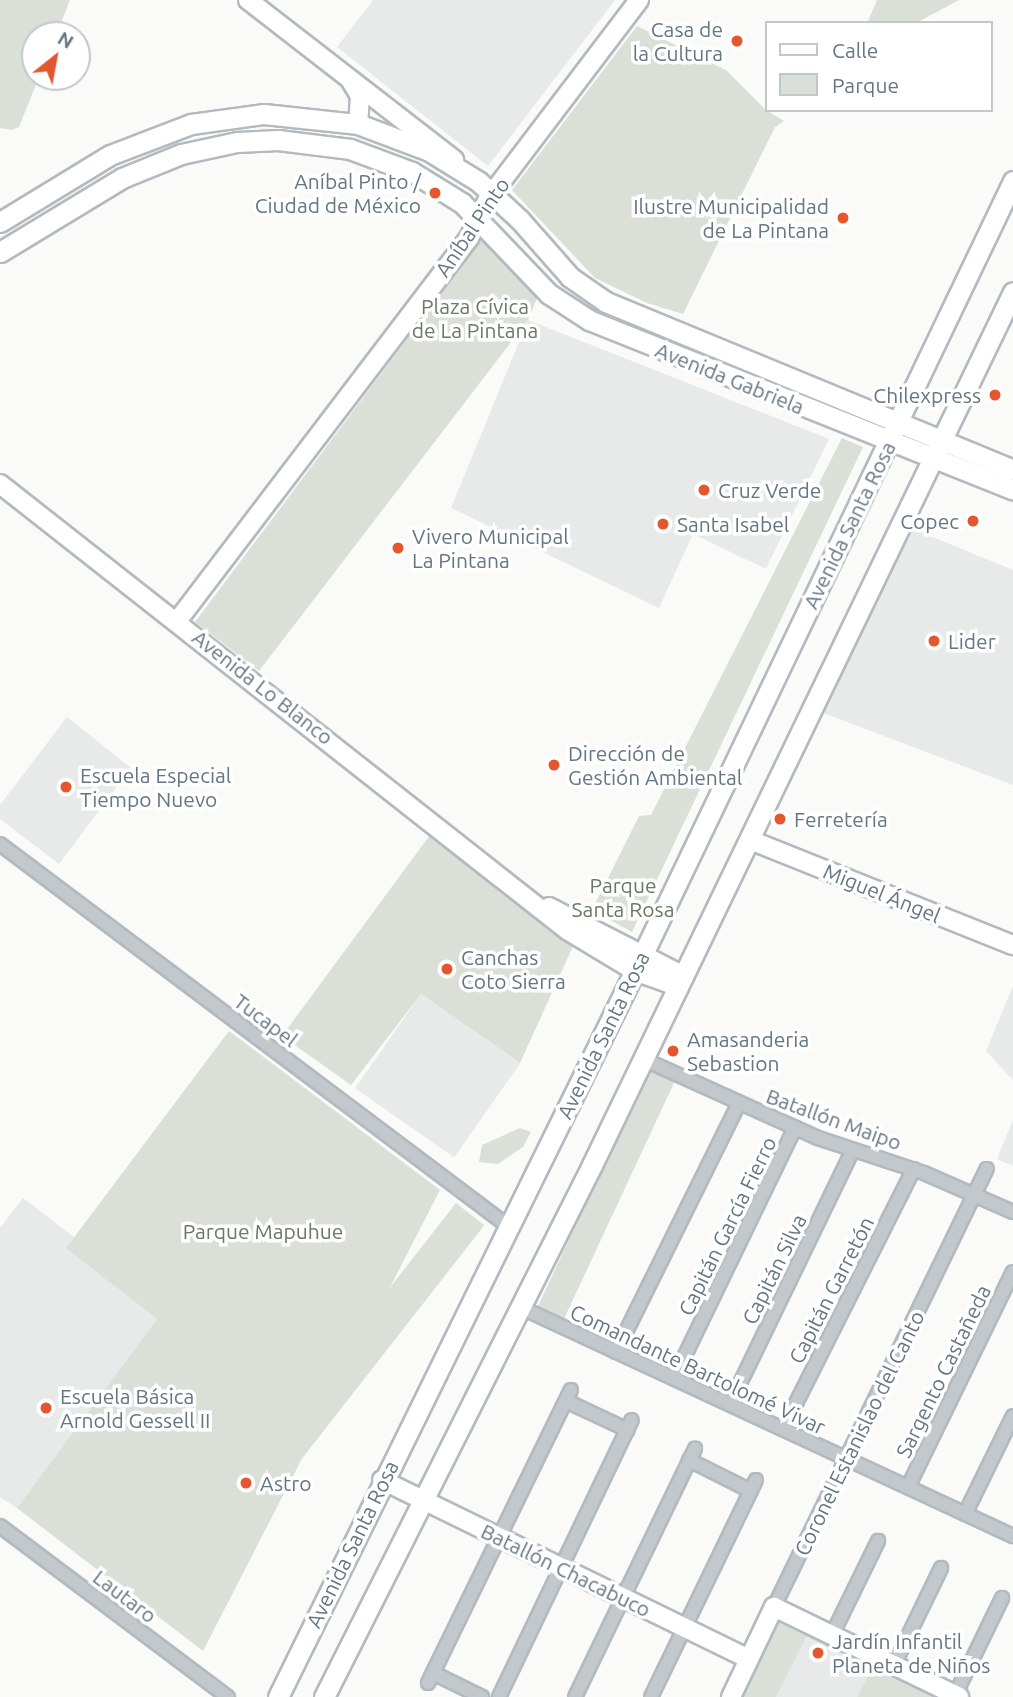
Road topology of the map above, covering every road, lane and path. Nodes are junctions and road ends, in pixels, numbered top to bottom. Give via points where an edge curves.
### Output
1 (248, 0) edge
2 (639, 0) edge
3 (351, 81) junction
4 (358, 124) junction
5 (361, 152) junction
6 (463, 170) junction
7 (1013, 181) edge
8 (493, 192) junction
9 (46, 193) junction
10 (61, 216) junction
11 (479, 217) junction
12 (0, 222) edge
13 (0, 252) edge
14 (1013, 292) edge
15 (900, 420) junction
16 (943, 440) junction
17 (890, 441) junction
18 (934, 459) junction
19 (1013, 470) edge
20 (0, 484) edge
21 (1013, 490) edge
22 (178, 620) junction
23 (750, 840) junction
24 (0, 844) edge
25 (1013, 945) edge
26 (639, 963) junction
27 (681, 982) junction
28 (643, 1059) junction
29 (739, 1103) junction
30 (795, 1128) junction
31 (853, 1150) junction
32 (914, 1169) junction
33 (987, 1169) dead end
34 (975, 1195) junction
35 (1013, 1212) edge
36 (508, 1226) junction
37 (1013, 1272) edge
38 (520, 1307) junction
39 (616, 1352) junction
40 (674, 1378) junction
41 (730, 1404) junction
42 (1013, 1416) edge
43 (783, 1429) junction
44 (846, 1459) junction
45 (383, 1480) junction
46 (908, 1487) junction
47 (418, 1498) junction
48 (965, 1514) junction
49 (0, 1526) edge
50 (1013, 1536) edge
51 (499, 1538) junction
52 (878, 1541) dead end
53 (561, 1568) junction
54 (941, 1568) dead end
55 (623, 1598) junction
56 (1002, 1598) dead end
57 (774, 1607) junction
58 (685, 1628) junction
59 (831, 1635) junction
60 (749, 1659) junction
61 (894, 1665) junction
62 (957, 1696) edge
63 (228, 1697) edge
64 (278, 1697) edge
65 (324, 1697) edge
66 (482, 1697) edge
67 (499, 1697) edge
68 (575, 1697) edge
69 (651, 1697) edge
70 (731, 1697) edge

1 - 3 street
2 - 8 street, Aníbal Pinto
3 - 4 street via 361,103
3 - 6 street
4 - 5 main road
4 - 6 main road, Avenida Gabriela via 411,143
4 - 9 main road, Avenida Gabriela via 264,114 191,124 128,146
5 - 10 main road, Avenida Gabriela via 278,140 200,149 142,168
5 - 11 main road, Avenida Gabriela via 420,177
6 - 8 main road, Avenida Gabriela
7 - 15 main road, Avenida Santa Rosa
8 - 11 street, Aníbal Pinto
8 - 15 main road, Avenida Gabriela via 569,277 606,302
9 - 10 main road
9 - 12 main road, Avenida Gabriela
10 - 13 main road, Avenida Gabriela
11 - 17 main road, Avenida Gabriela via 542,286 575,312
11 - 22 street, Aníbal Pinto via 469,238
14 - 16 main road
15 - 16 main road, Avenida Gabriela
15 - 17 main road, Avenida Santa Rosa
16 - 18 main road
16 - 19 main road, Avenida Gabriela
17 - 18 main road, Avenida Gabriela
17 - 26 main road, Avenida Santa Rosa
18 - 21 main road, Avenida Gabriela
18 - 23 main road
20 - 22 street, Avenida Lo Blanco
22 - 26 street, Avenida Lo Blanco via 525,893
23 - 25 street, Miguel Ángel
23 - 27 main road
24 - 36 street, Tucapel
26 - 27 street, Avenida Lo Blanco
26 - 36 main road, Avenida Santa Rosa
27 - 28 main road
28 - 29 street, Batallón Maipo
28 - 38 main road
29 - 30 street, Batallón Maipo
29 - 39 street
30 - 31 street, Batallón Maipo
30 - 40 street, Capitán García Fierro
31 - 32 street, Batallón Maipo
31 - 41 street, Capitán Silva
32 - 34 street, Batallón Maipo
32 - 43 street, Capitán Garretón
33 - 34 street, Coronel Estanislao del Canto
34 - 35 street, Batallón Maipo
34 - 44 street, Coronel Estanislao del Canto
36 - 45 main road, Avenida Santa Rosa
37 - 46 street, Sargento Castañeda
38 - 39 street, Comandante Bartolomé Vivar
38 - 47 main road
39 - 40 street, Comandante Bartolomé Vivar
40 - 41 street, Comandante Bartolomé Vivar
41 - 43 street, Comandante Bartolomé Vivar
42 - 48 street
43 - 44 street, Comandante Bartolomé Vivar
44 - 46 street, Comandante Bartolomé Vivar
44 - 57 street, Coronel Estanislao del Canto
45 - 47 street, Batallón Chacabuco
45 - 64 main road, Avenida Santa Rosa
46 - 48 street, Comandante Bartolomé Vivar
47 - 51 street, Batallón Chacabuco
47 - 65 main road
48 - 50 street, Comandante Bartolomé Vivar
49 - 63 street, Lautaro
51 - 53 street, Batallón Chacabuco
51 - 53 street via 568,1396 630,1425
51 - 66 street via 431,1678
52 - 59 street
53 - 55 street, Batallón Chacabuco
53 - 67 street
54 - 61 street
55 - 58 street, Batallón Chacabuco
55 - 58 street via 692,1455 754,1485
55 - 68 street
56 - 62 street
57 - 59 street
57 - 60 street, Coronel Estanislao del Canto
58 - 60 street, Batallón Chacabuco
58 - 69 street
59 - 61 street
60 - 70 street, Coronel Estanislao del Canto
61 - 62 street

